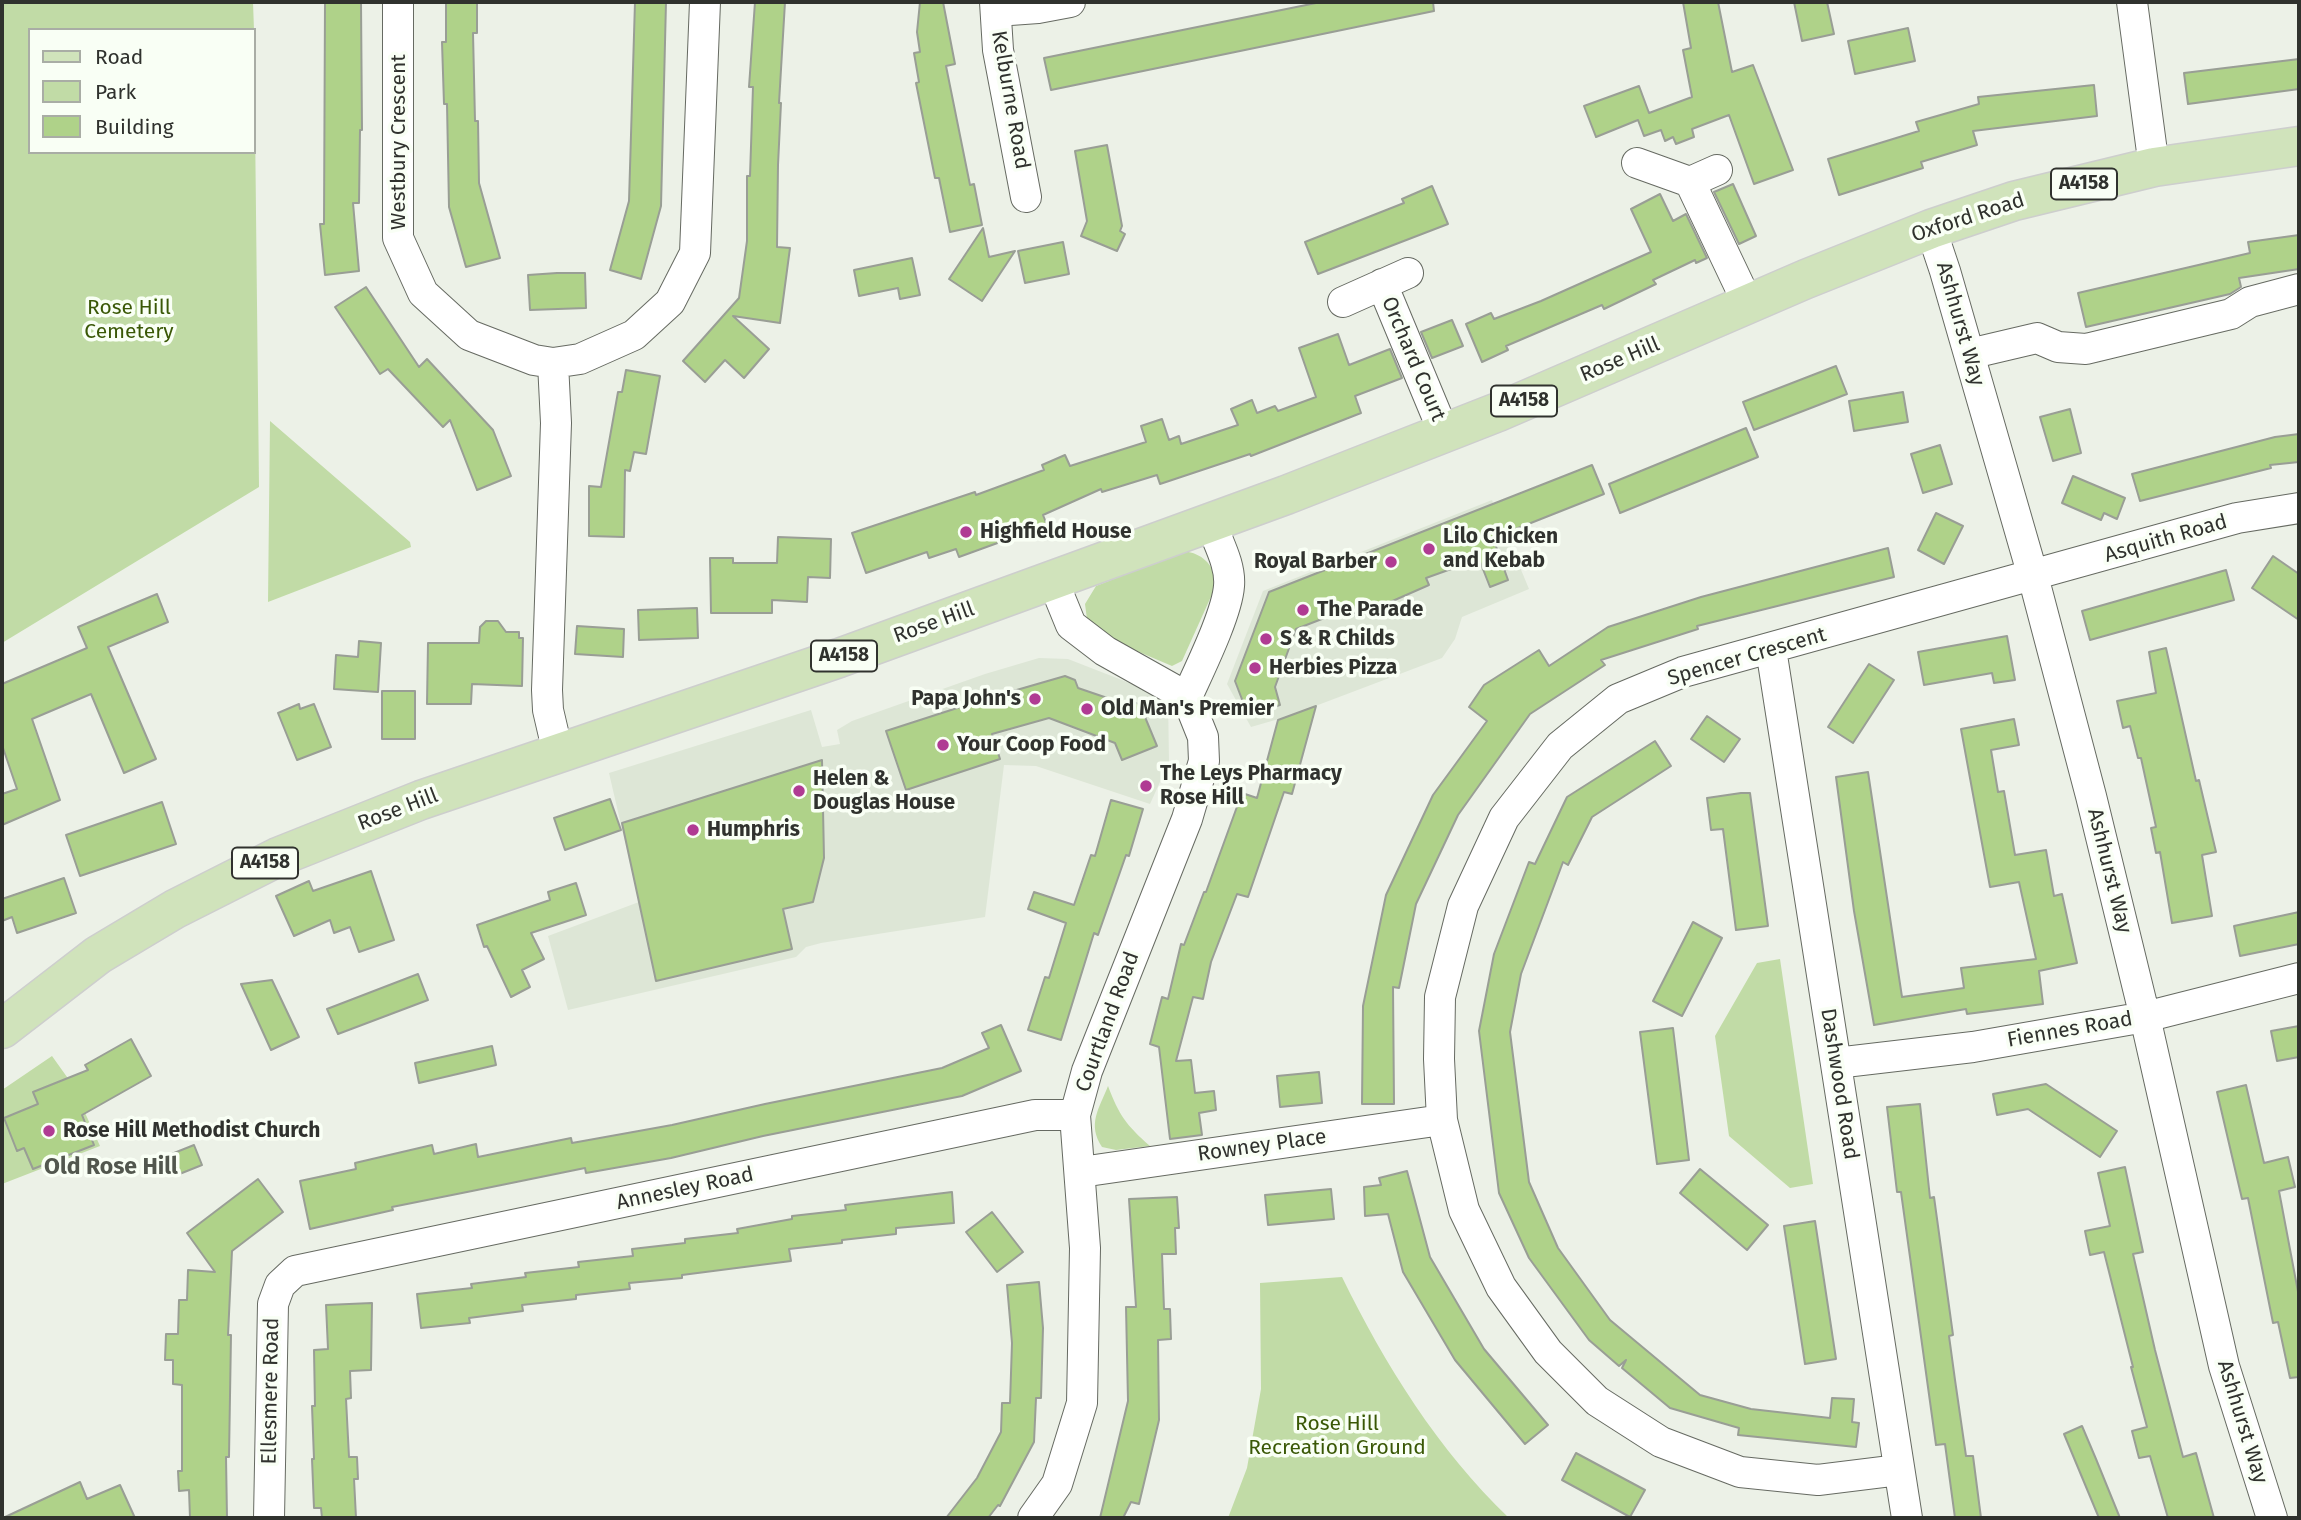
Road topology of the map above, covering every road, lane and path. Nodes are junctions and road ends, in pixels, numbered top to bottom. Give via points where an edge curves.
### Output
1 (398, 2) edge
2 (705, 2) edge
3 (1070, 2) edge
4 (2132, 2) edge
5 (995, 6) edge
6 (2299, 146) edge
7 (1637, 163) dead end
8 (2154, 167) junction
9 (1717, 170) dead end
10 (1690, 183) junction
11 (1026, 197) dead end
12 (1931, 229) junction
13 (1846, 264) joint
14 (2299, 289) edge
15 (1343, 302) dead end
16 (1748, 304) junction
17 (1969, 354) junction
18 (553, 363) junction
19 (1444, 433) junction
20 (2299, 508) edge
21 (1211, 523) junction
22 (2033, 576) junction
23 (1053, 581) junction
24 (1771, 649) junction
25 (1186, 697) junction
26 (558, 753) junction
27 (2299, 978) edge
28 (2145, 1017) junction
29 (2, 1029) edge
30 (1836, 1063) junction
31 (1075, 1115) junction
32 (1442, 1121) junction
33 (1081, 1172) junction
34 (295, 1271) joint
35 (1899, 1470) junction
36 (269, 1518) edge
37 (1033, 1518) edge
38 (1907, 1518) edge
39 (2272, 1518) edge

1 - 18 street, Westbury Crescent via 398,238 423,293 469,335
2 - 18 street, Westbury Crescent via 695,253 670,302 634,335 580,359
3 - 5 street via 1038,8
4 - 8 street
5 - 11 street, Kelburne Road via 998,50
6 - 8 main road, Oxford Road / A4158
7 - 10 street
8 - 12 main road, Oxford Road / A4158 via 2014,201
9 - 10 street
10 - 16 street
12 - 13 main road, Oxford Road / A4158
12 - 17 street, Ashhurst Way
13 - 16 main road, Rose Hill / A4158
14 - 17 street via 2250,302 2231,314 2086,349 2058,347 2037,338
15 - 19 street, Orchard Court via 1395,279
16 - 19 main road, Rose Hill / A4158
17 - 22 street, Ashhurst Way
18 - 26 street via 556,423 547,690
19 - 21 main road, Rose Hill / A4158
20 - 22 street, Asquith Road via 2238,519
21 - 23 main road, Rose Hill / A4158
21 - 25 street via 1229,585
22 - 24 street, Spencer Crescent
22 - 28 street, Ashhurst Way
23 - 25 street via 1071,625 1105,651
23 - 26 main road, Rose Hill / A4158
24 - 30 street, Dashwood Road
24 - 32 street, Spencer Crescent via 1684,672 1618,699 1560,746 1504,818 1463,906 1440,997
25 - 31 street, Courtland Road via 1203,737 1205,761 1187,819 1087,1070
26 - 29 main road, Rose Hill / A4158 via 421,800 239,875 98,955
27 - 28 street, Fiennes Road
28 - 30 street, Fiennes Road via 1973,1047
28 - 39 street, Ashhurst Way via 2224,1366
30 - 35 street, Dashwood Road
31 - 33 street, Courtland Road
31 - 34 street, Annesley Road via 1035,1115
32 - 33 street, Rowney Place
32 - 35 street, Spencer Crescent via 1464,1210 1501,1287 1548,1352 1597,1401 1661,1442 1740,1472 1818,1480
33 - 37 street, Courtland Road via 1085,1248 1082,1402 1057,1484
34 - 36 street, Ellesmere Road via 280,1284 273,1304
35 - 38 street, Dashwood Road

